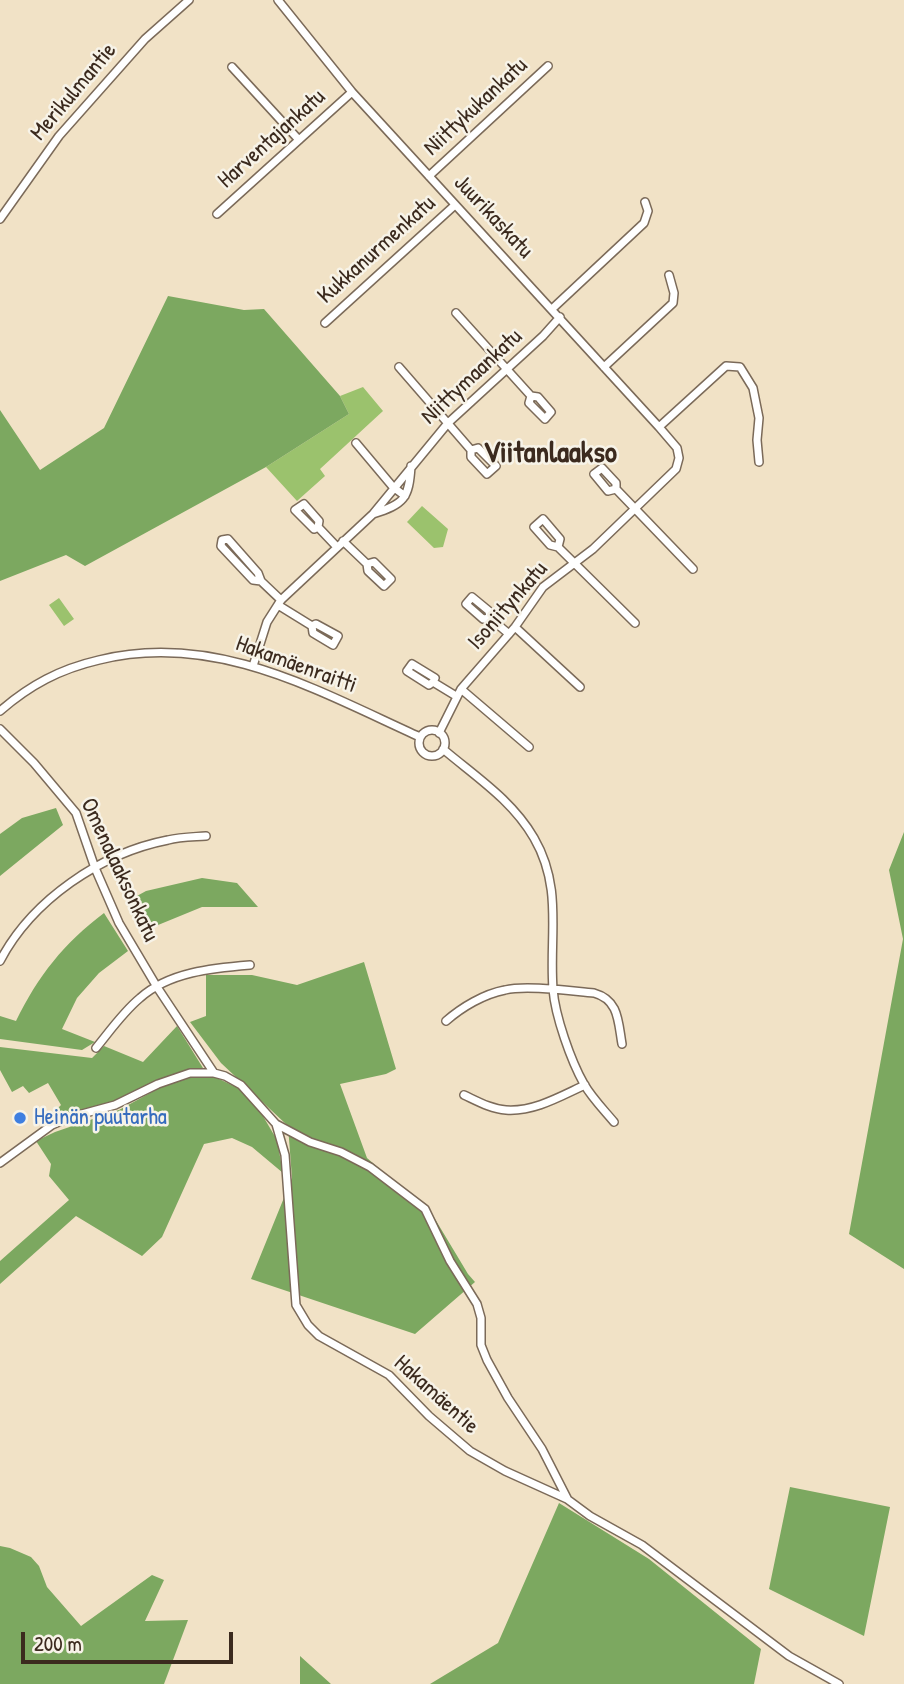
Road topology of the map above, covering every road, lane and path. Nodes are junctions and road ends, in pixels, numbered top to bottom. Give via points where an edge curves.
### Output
1 (189, 0) edge
2 (278, 0) edge
3 (548, 66) dead end
4 (232, 67) dead end
5 (352, 92) junction
6 (299, 140) junction
7 (429, 176) junction
8 (645, 202) dead end
9 (455, 205) junction
10 (217, 214) dead end
11 (0, 219) edge
12 (669, 275) dead end
13 (552, 309) junction
14 (456, 313) dead end
15 (560, 317) junction
16 (325, 323) dead end
17 (399, 367) dead end
18 (604, 367) junction
19 (506, 370) junction
20 (531, 396) dead end
21 (448, 423) junction
22 (659, 427) junction
23 (356, 443) dead end
24 (471, 450) dead end
25 (680, 458) joint
26 (759, 462) dead end
27 (411, 466) junction
28 (393, 487) junction
29 (616, 489) dead end
30 (405, 496) junction
31 (635, 509) junction
32 (373, 514) junction
33 (318, 527) dead end
34 (343, 541) junction
35 (337, 547) junction
36 (558, 547) dead end
37 (243, 557) junction
38 (236, 563) junction
39 (573, 563) junction
40 (368, 564) dead end
41 (693, 569) dead end
42 (261, 581) junction
43 (279, 602) junction
44 (490, 618) dead end
45 (635, 623) dead end
46 (312, 626) dead end
47 (515, 627) junction
48 (509, 634) junction
49 (253, 666) junction
50 (433, 682) dead end
51 (580, 687) dead end
52 (458, 692) junction
53 (0, 711) edge
54 (0, 729) edge
55 (439, 733) junction
56 (420, 737) junction
57 (529, 747) dead end
58 (443, 749) junction
59 (206, 836) dead end
60 (95, 868) junction
61 (0, 961) edge
62 (250, 965) dead end
63 (157, 987) junction
64 (553, 990) junction
65 (446, 1021) dead end
66 (622, 1044) dead end
67 (96, 1048) dead end
68 (214, 1073) junction
69 (585, 1085) junction
70 (464, 1095) dead end
71 (614, 1122) dead end
72 (276, 1124) junction
73 (0, 1163) edge
74 (568, 1499) junction
75 (839, 1684) edge

1 - 11 street, Merikulmantie via 145,38 59,136
2 - 5 street, Juurikaskatu
3 - 7 street, Niittykukankatu
4 - 6 street
5 - 6 street, Harventajankatu
5 - 7 street, Juurikaskatu
6 - 10 street, Harventajankatu
7 - 9 street, Juurikaskatu
8 - 13 street via 645,223
9 - 13 street, Juurikaskatu
9 - 16 street, Kukkanurmenkatu
12 - 18 street via 673,303
13 - 15 street, Juurikaskatu
14 - 19 street
15 - 18 street, Juurikaskatu
15 - 19 street, Niittymaankatu
17 - 21 street
18 - 22 street, Juurikaskatu
19 - 20 street
19 - 21 street, Niittymaankatu
21 - 24 street
21 - 27 street, Niittymaankatu
22 - 25 street, Juurikaskatu
22 - 26 street via 726,366 740,367 753,388 759,418
23 - 28 street
25 - 31 street, Isoniitynkatu via 676,470
27 - 28 street, Niittymaankatu
27 - 30 street, Niittymaankatu
28 - 30 street
28 - 32 street, Niittymaankatu
29 - 31 street
30 - 32 street, Niittymaankatu via 400,504
31 - 39 street, Isoniitynkatu
31 - 41 street
32 - 34 street, Niittymaankatu
33 - 35 street
34 - 35 street, Niittymaankatu
34 - 40 street
35 - 43 street, Niittymaankatu
36 - 39 street
37 - 38 street
37 - 38 street via 228,539 222,540 221,546
37 - 42 street
38 - 42 street via 253,580
39 - 45 street
39 - 47 street, Isoniitynkatu via 543,587
42 - 43 street
43 - 46 street
43 - 49 street, Niittymaankatu via 267,622
44 - 48 street
47 - 48 street, Isoniitynkatu
47 - 51 street
48 - 52 street, Isoniitynkatu
49 - 53 street, Hakamäenraitti via 190,652 120,654 40,681
49 - 56 street, Hakamäenraitti
50 - 52 street
52 - 55 street, Isoniitynkatu
52 - 57 street
54 - 60 street, Omenalaaksonkatu via 76,813
55 - 56 street via 427,731
55 - 58 street
56 - 58 street via 420,749 426,755 434,756
58 - 64 street via 510,804 534,839 550,876 555,910
59 - 60 street via 169,839 133,849
60 - 61 street via 35,912
60 - 63 street, Omenalaaksonkatu via 119,923
62 - 63 street via 205,969
63 - 67 street via 141,996
63 - 68 street, Omenalaaksonkatu
64 - 65 street via 506,989 459,1010
64 - 66 street via 605,996 616,1012
64 - 69 street via 566,1044
68 - 72 street, Hakamäentie via 241,1085
68 - 73 street via 190,1073 115,1105 71,1117 52,1125
69 - 70 street via 533,1107 506,1110
69 - 71 street
72 - 74 street via 370,1167 425,1209 477,1304 487,1360
72 - 74 street, Hakamäentie via 285,1155 296,1305 308,1325 319,1336 389,1375 470,1451
74 - 75 street, Hakamäentie via 657,1556 789,1656

